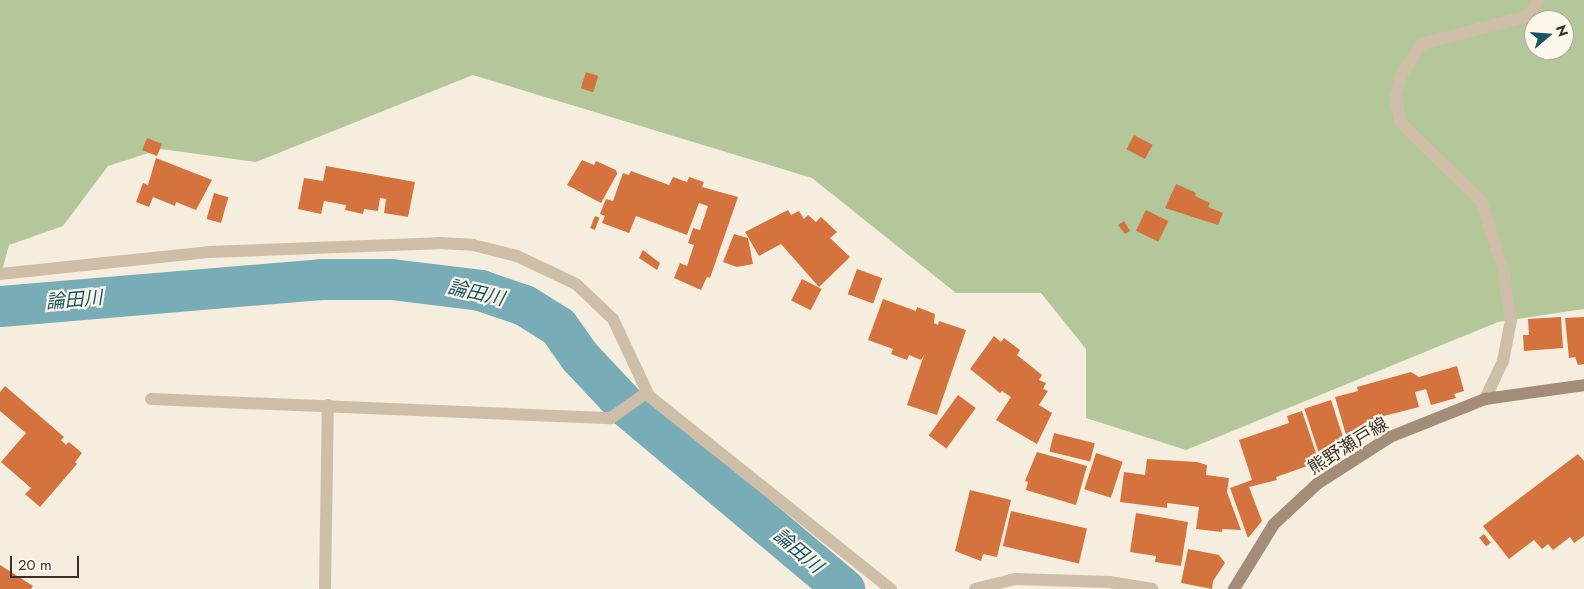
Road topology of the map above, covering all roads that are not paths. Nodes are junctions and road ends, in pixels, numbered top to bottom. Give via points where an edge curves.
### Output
1 (1539, 0) edge
2 (0, 274) edge
3 (1584, 385) edge
4 (646, 393) junction
5 (1485, 399) junction
6 (151, 400) dead end
7 (328, 405) junction
8 (324, 589) edge
9 (892, 589) edge
10 (975, 589) edge
11 (1152, 589) edge
12 (1234, 589) edge

1 - 5 street via 1528,16 1421,44 1400,78 1395,97 1401,123 1481,201 1503,268 1511,320 1504,361
2 - 4 street via 208,252 438,243 473,245 517,256 576,284 613,320
3 - 5 main road, 熊野瀬戸線
4 - 7 street via 611,418
4 - 9 street
5 - 12 main road, 熊野瀬戸線 via 1390,437 1317,484 1274,524
6 - 7 street
7 - 8 street
10 - 11 street via 1015,579 1109,582

